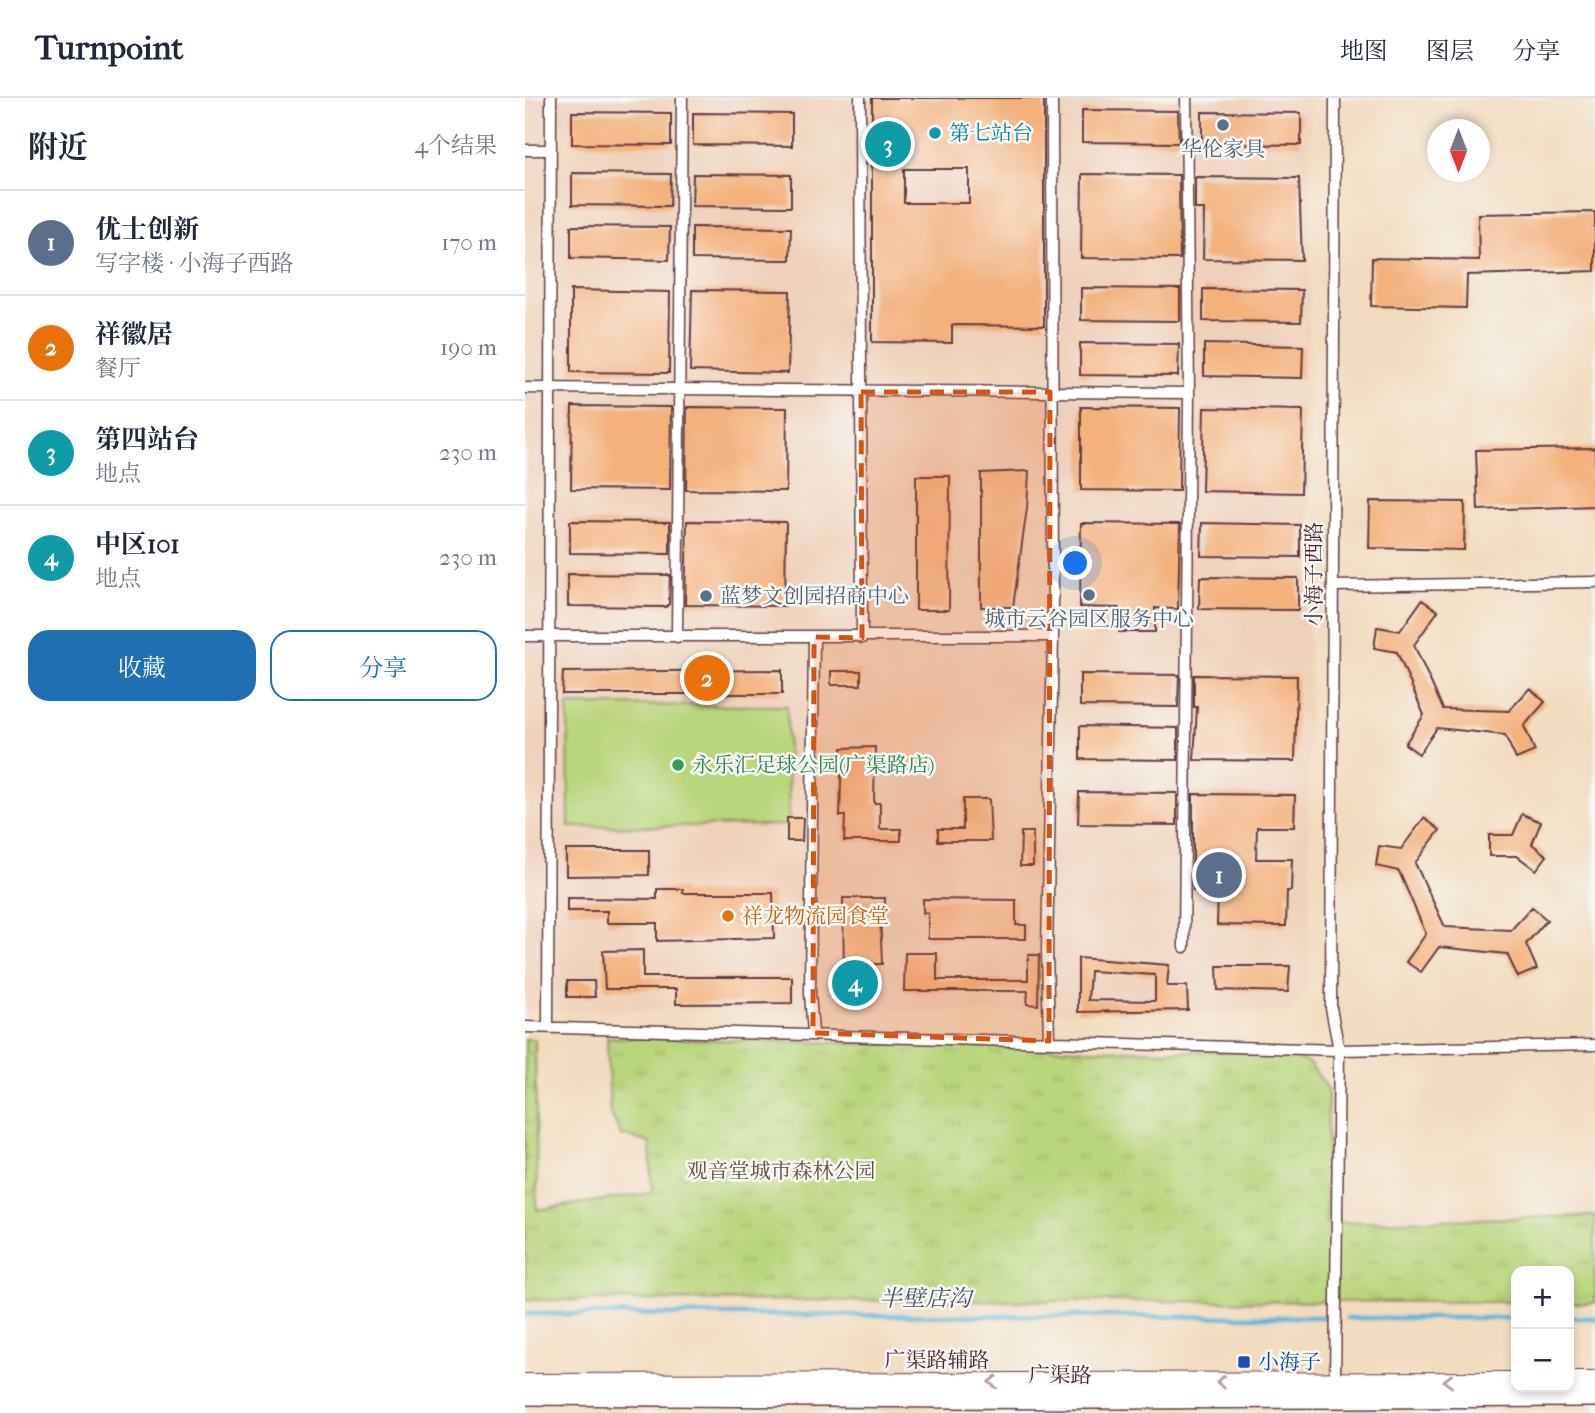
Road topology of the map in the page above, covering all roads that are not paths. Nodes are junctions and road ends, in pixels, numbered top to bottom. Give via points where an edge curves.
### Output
1 (551, 98) edge
2 (682, 98) edge
3 (860, 98) edge
4 (1052, 98) edge
5 (1186, 98) edge
6 (1335, 98) edge
7 (525, 150) edge
8 (551, 150) junction
9 (525, 388) edge
10 (550, 388) junction
11 (678, 389) junction
12 (861, 391) junction
13 (1050, 392) junction
14 (1189, 393) junction
15 (1595, 582) edge
16 (1333, 586) junction
17 (525, 636) edge
18 (549, 636) junction
19 (1053, 636) junction
20 (677, 637) junction
21 (814, 637) junction
22 (862, 638) junction
23 (1184, 947) dead end
24 (525, 1027) edge
25 (548, 1027) junction
26 (813, 1033) junction
27 (1049, 1041) junction
28 (1595, 1045) edge
29 (1339, 1050) junction
30 (1335, 1381) junction
31 (1511, 1381) edge
32 (1574, 1381) edge
33 (1595, 1381) edge
34 (525, 1382) edge
35 (525, 1395) edge
36 (1595, 1396) edge

1 - 8 street
2 - 11 street
3 - 12 street
4 - 13 street
5 - 14 street
6 - 16 street, 小海子西路
7 - 8 street
8 - 10 street
9 - 10 street
10 - 11 street
10 - 18 street
11 - 12 street
11 - 20 street
12 - 13 street
12 - 22 street
13 - 14 street
13 - 19 street
14 - 23 street
15 - 16 street
16 - 29 street, 小海子西路 via 1331,1008
17 - 18 street
18 - 20 street
18 - 25 street
19 - 22 street
19 - 27 street
20 - 21 street
21 - 22 street
21 - 26 street
24 - 25 street
25 - 26 street
26 - 27 street
27 - 29 street
28 - 29 street
29 - 30 street, 小海子西路
31 -> 30 main road, 广渠路辅路
30 -> 34 main road, 广渠路辅路
32 - 33 main road
35 - 36 highway, 广渠路

